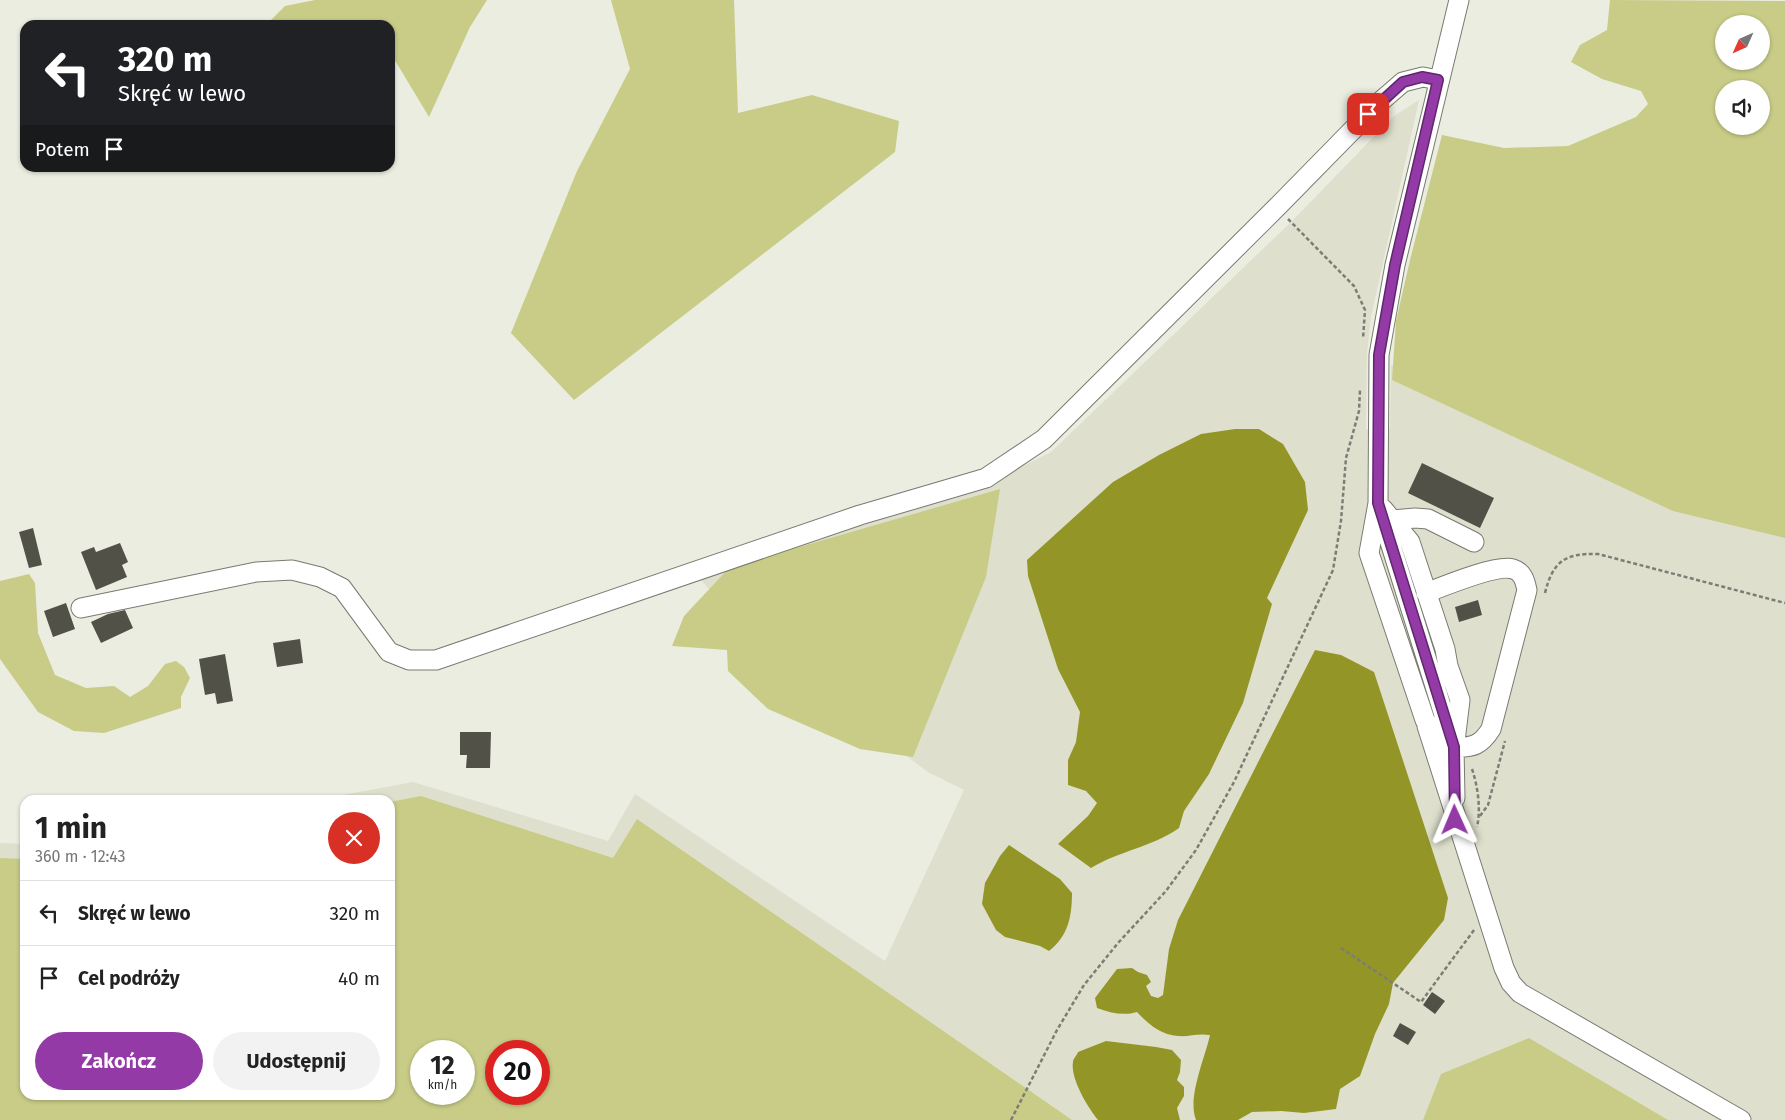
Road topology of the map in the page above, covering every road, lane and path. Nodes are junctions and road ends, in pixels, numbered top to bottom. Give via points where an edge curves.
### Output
1 (1459, 0) edge
2 (1438, 80) junction
3 (1277, 207) junction
4 (1363, 348) dead end
5 (1360, 384) dead end
6 (1378, 503) junction
7 (1393, 520) junction
8 (1474, 542) dead end
9 (1426, 592) junction
10 (1544, 595) dead end
11 (1785, 603) edge
12 (81, 608) dead end
13 (1425, 720) junction
14 (1506, 738) dead end
15 (1453, 741) junction
16 (1437, 761) junction
17 (1480, 817) junction
18 (1455, 820) junction
19 (1476, 830) dead end
20 (1486, 914) junction
21 (1341, 948) dead end
22 (1011, 1120) edge
23 (1741, 1120) edge

1 - 2 street
2 - 3 street via 1422,77 1403,82
2 - 6 street via 1395,265 1381,346
3 - 4 path via 1354,286 1365,310
3 - 12 street via 1044,439 986,478 860,515 436,660 409,660 389,652 342,588 320,577 292,570 256,572
5 - 22 path via 1359,411 1346,458 1333,570 1299,645 1234,782 1196,850 1166,891 1084,985
6 - 7 street
6 - 13 street via 1370,553
6 - 15 street
7 - 8 street via 1428,519
7 - 9 street via 1410,542
9 - 15 street via 1460,700
9 - 15 street via 1498,568 1514,569 1525,578 1527,590 1491,729 1484,740 1474,746
10 - 11 path via 1558,563 1569,556 1598,554
13 - 15 street
13 - 16 street
14 - 17 path via 1488,805
15 - 16 street
15 - 17 path via 1476,780
15 - 18 street
16 - 18 street
17 - 19 path
18 - 20 street
20 - 21 path via 1421,1002
20 - 23 street via 1504,968 1520,993

